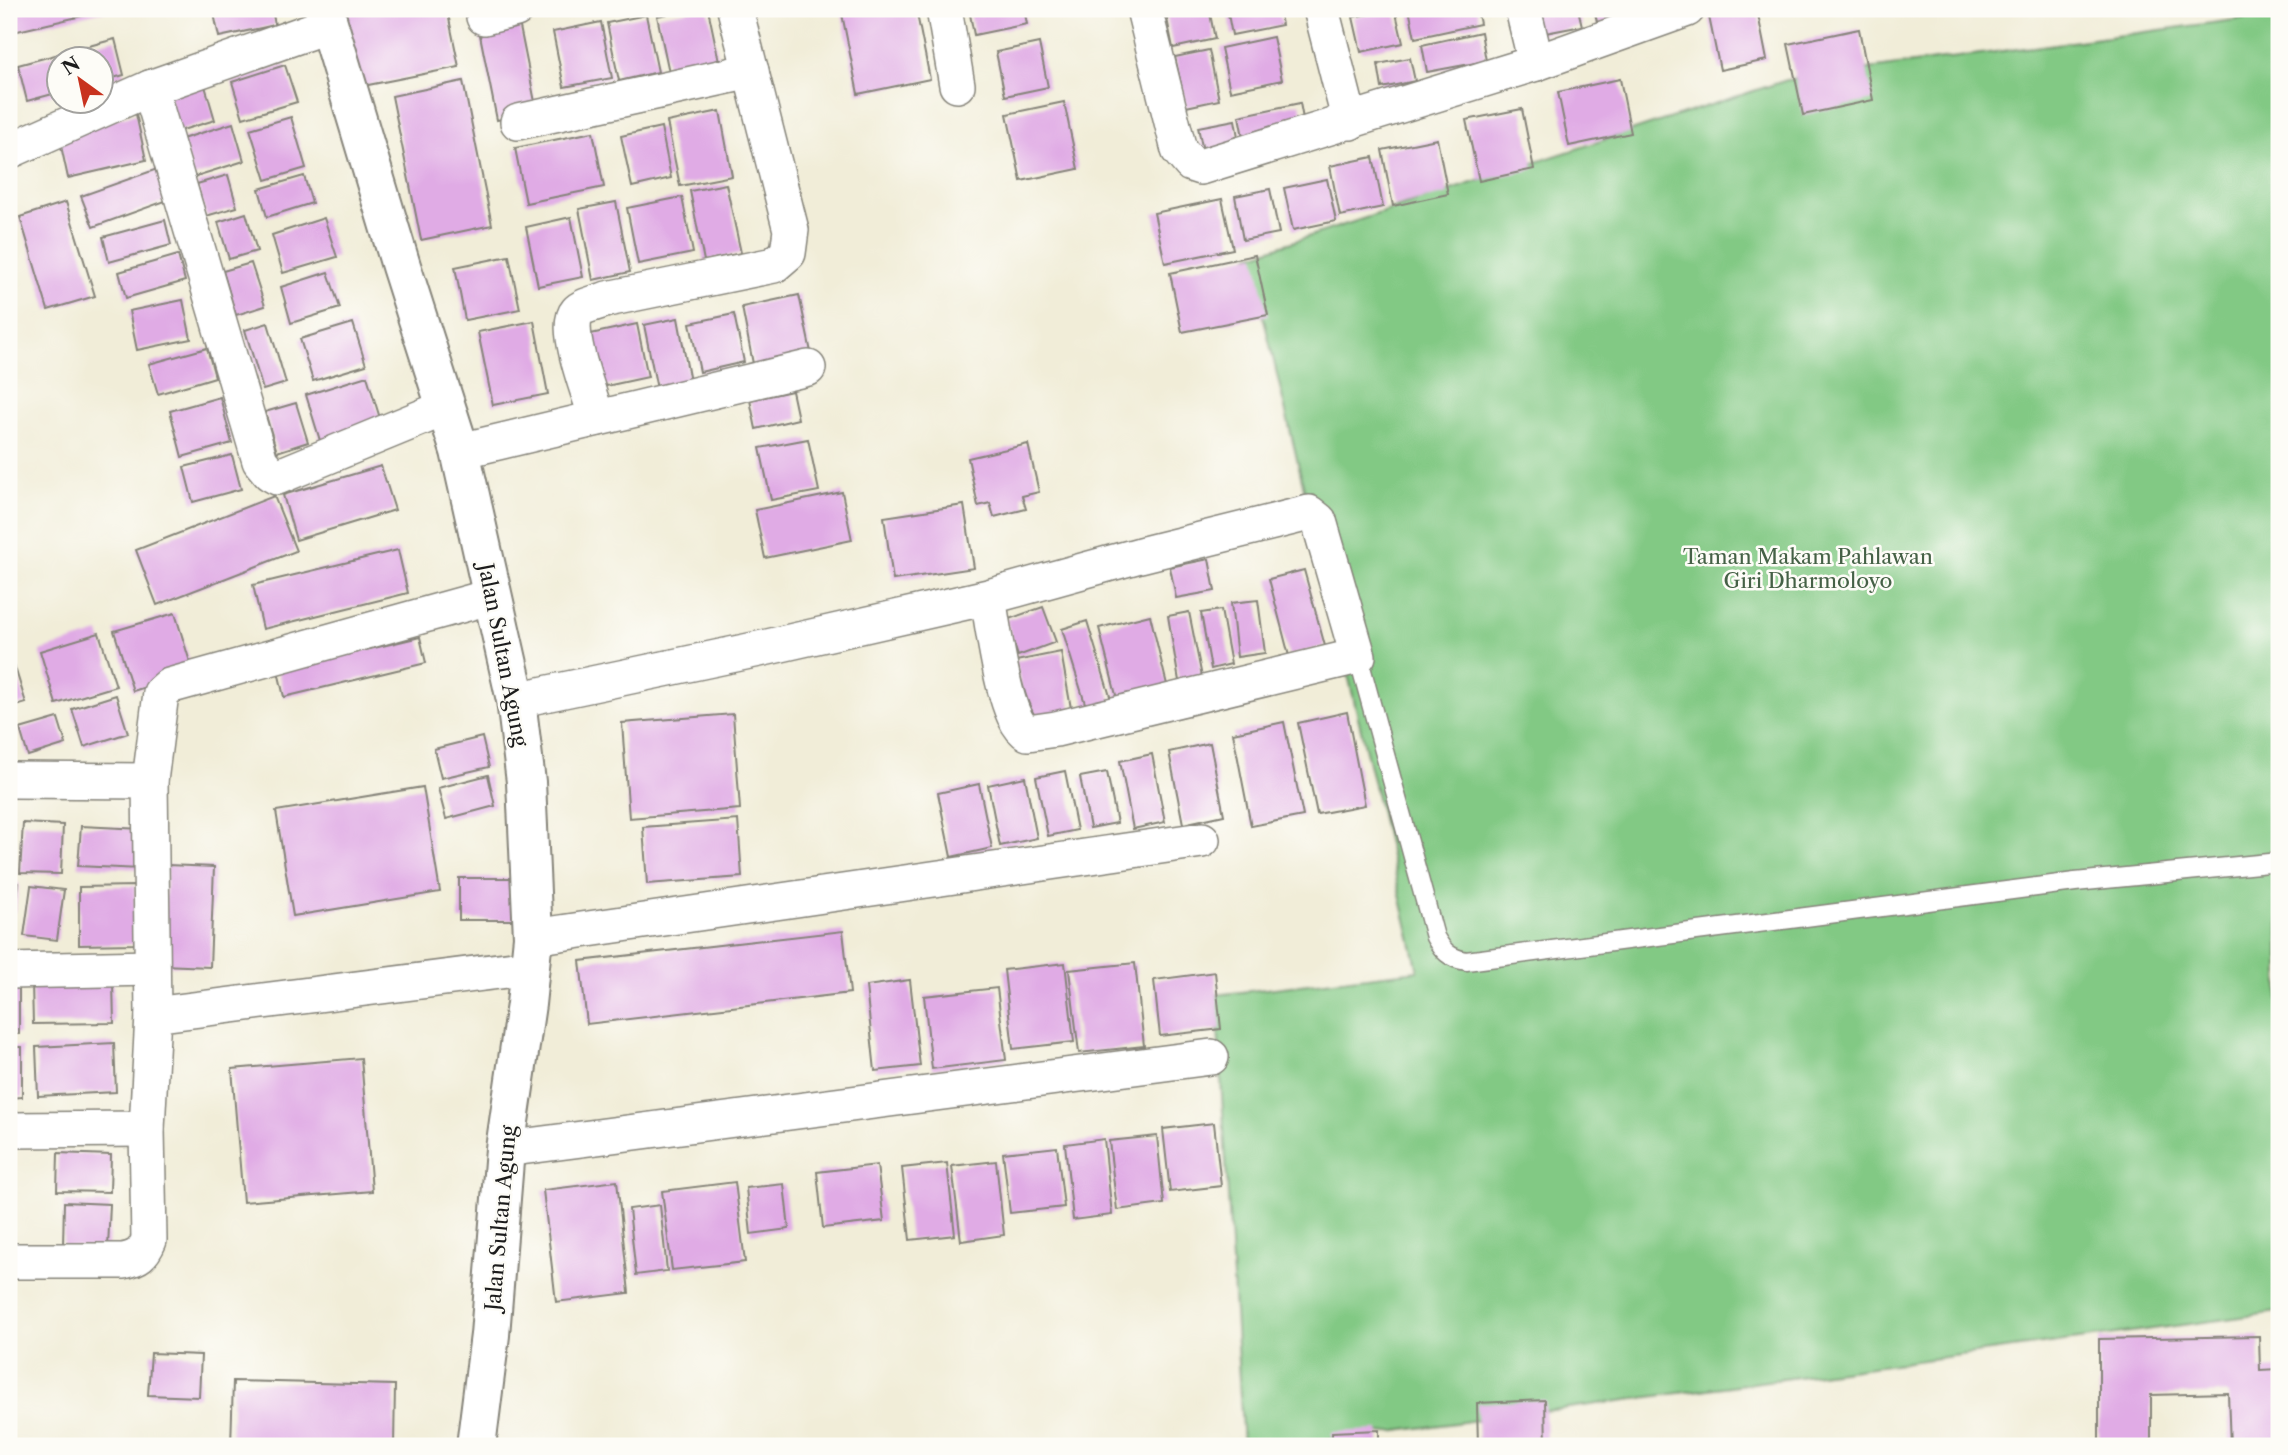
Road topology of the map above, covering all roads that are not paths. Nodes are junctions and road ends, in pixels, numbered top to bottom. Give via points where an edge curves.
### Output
1 (735, 9) edge
2 (944, 9) edge
3 (1144, 9) edge
4 (1321, 9) edge
5 (1523, 9) edge
6 (1687, 9) edge
7 (326, 17) edge
8 (1536, 63) junction
9 (751, 71) junction
10 (957, 85) dead end
11 (150, 88) junction
12 (518, 122) dead end
13 (1350, 122) junction
14 (9, 151) edge
15 (808, 368) dead end
16 (445, 408) junction
17 (597, 418) junction
18 (460, 451) junction
19 (493, 596) junction
20 (989, 597) junction
21 (1358, 656) junction
22 (516, 699) junction
23 (9, 780) edge
24 (150, 781) junction
25 (1202, 840) dead end
26 (2279, 862) edge
27 (531, 952) junction
28 (152, 968) junction
29 (9, 971) edge
30 (153, 1015) junction
31 (1211, 1057) dead end
32 (147, 1129) junction
33 (9, 1130) edge
34 (505, 1149) junction
35 (9, 1261) edge
36 (476, 1446) edge

1 - 9 street
2 - 10 street
3 - 13 street via 1180,150 1191,164 1200,167
4 - 13 street
5 - 8 street
6 - 8 street
7 - 11 street
7 - 16 main road, Jalan Sultan Agung
8 - 13 street
9 - 12 street
9 - 17 street via 791,230 788,253 774,265 607,299 577,313 573,336
11 - 14 street
11 - 16 street via 260,461 270,473 277,477
15 - 17 street
16 - 18 main road, Jalan Sultan Agung
17 - 18 street
18 - 19 main road, Jalan Sultan Agung
19 - 22 main road, Jalan Sultan Agung
19 - 24 street via 169,686 161,693
20 - 21 street via 1005,692 1019,727 1028,733
20 - 21 street via 1309,513 1319,521
20 - 22 street
21 - 26 lane via 1435,937 1452,958 1466,961 2075,882
22 - 27 main road, Jalan Sultan Agung via 526,782
23 - 24 street
24 - 28 street
25 - 27 street
27 - 30 street
27 - 34 main road, Jalan Sultan Agung
28 - 29 street
28 - 30 street
30 - 32 street
31 - 34 street
32 - 33 street
32 - 35 street via 149,1240 144,1252 123,1261
34 - 36 main road, Jalan Sultan Agung via 502,1216

